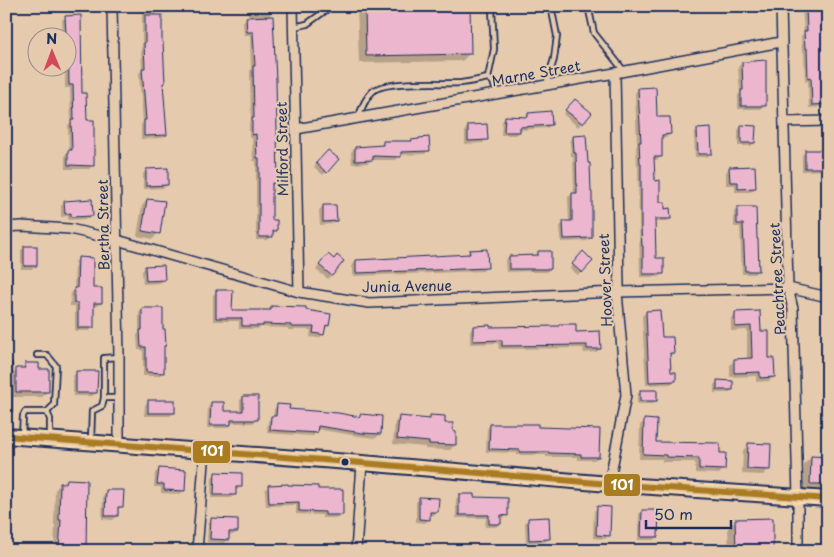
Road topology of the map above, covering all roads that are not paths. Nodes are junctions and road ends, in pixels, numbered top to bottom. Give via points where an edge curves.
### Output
1 (112, 6) edge
2 (293, 6) edge
3 (329, 6) edge
4 (550, 6) edge
5 (588, 6) edge
6 (781, 6) edge
7 (492, 9) dead end
8 (294, 26) junction
9 (782, 42) junction
10 (620, 72) junction
11 (488, 78) junction
12 (546, 85) junction
13 (497, 94) junction
14 (358, 118) junction
15 (828, 121) edge
16 (784, 122) junction
17 (296, 129) junction
18 (6, 227) edge
19 (117, 240) junction
20 (788, 288) junction
21 (299, 292) junction
22 (617, 292) junction
23 (828, 297) edge
24 (36, 355) dead end
25 (119, 357) junction
26 (9, 365) dead end
27 (104, 398) junction
28 (120, 398) junction
29 (6, 410) edge
30 (47, 412) junction
31 (6, 436) edge
32 (22, 437) junction
33 (50, 439) junction
34 (90, 442) junction
35 (119, 444) junction
36 (205, 450) junction
37 (362, 463) junction
38 (609, 484) junction
39 (798, 498) junction
40 (828, 499) edge
41 (197, 551) edge
42 (356, 551) edge
43 (798, 551) edge

1 - 19 street, Bertha Street
2 - 8 street, Milford Street
3 - 8 lane via 307,24
4 - 12 lane via 557,36
5 - 10 lane via 594,33
6 - 9 street, Peachtree Street
7 - 11 lane via 494,49
8 - 17 street, Milford Street
9 - 10 street, Marne Street
9 - 16 street, Peachtree Street
10 - 12 street, Marne Street
10 - 22 street, Hoover Street
11 - 13 lane
11 - 14 lane via 463,83 382,86 374,90 363,104
12 - 13 street, Marne Street
13 - 14 street, Marne Street
14 - 17 street, Marne Street
15 - 16 street
16 - 20 street, Peachtree Street
17 - 21 street, Milford Street
18 - 19 street, Junia Avenue via 70,229
19 - 21 street, Junia Avenue
19 - 25 street, Bertha Street
20 - 22 street, Junia Avenue
20 - 23 street, Junia Avenue
20 - 39 street, Peachtree Street via 793,309
21 - 22 street, Junia Avenue via 369,302
22 - 38 street, Hoover Street via 626,395
24 - 30 lane via 47,356 56,366 54,406
25 - 27 lane via 104,358
25 - 28 street, Bertha Street
26 - 29 lane via 9,410
27 - 28 lane
27 - 34 lane via 102,406 92,411
28 - 35 street, Bertha Street
30 - 32 lane via 25,412
30 - 33 lane
31 - 32 main road
32 - 33 main road
33 - 34 main road
34 - 35 main road
35 - 36 main road
36 - 37 main road
36 - 41 street
37 - 38 main road
37 - 42 street
38 - 39 main road
39 - 40 main road
39 - 43 street, Peachtree Street

